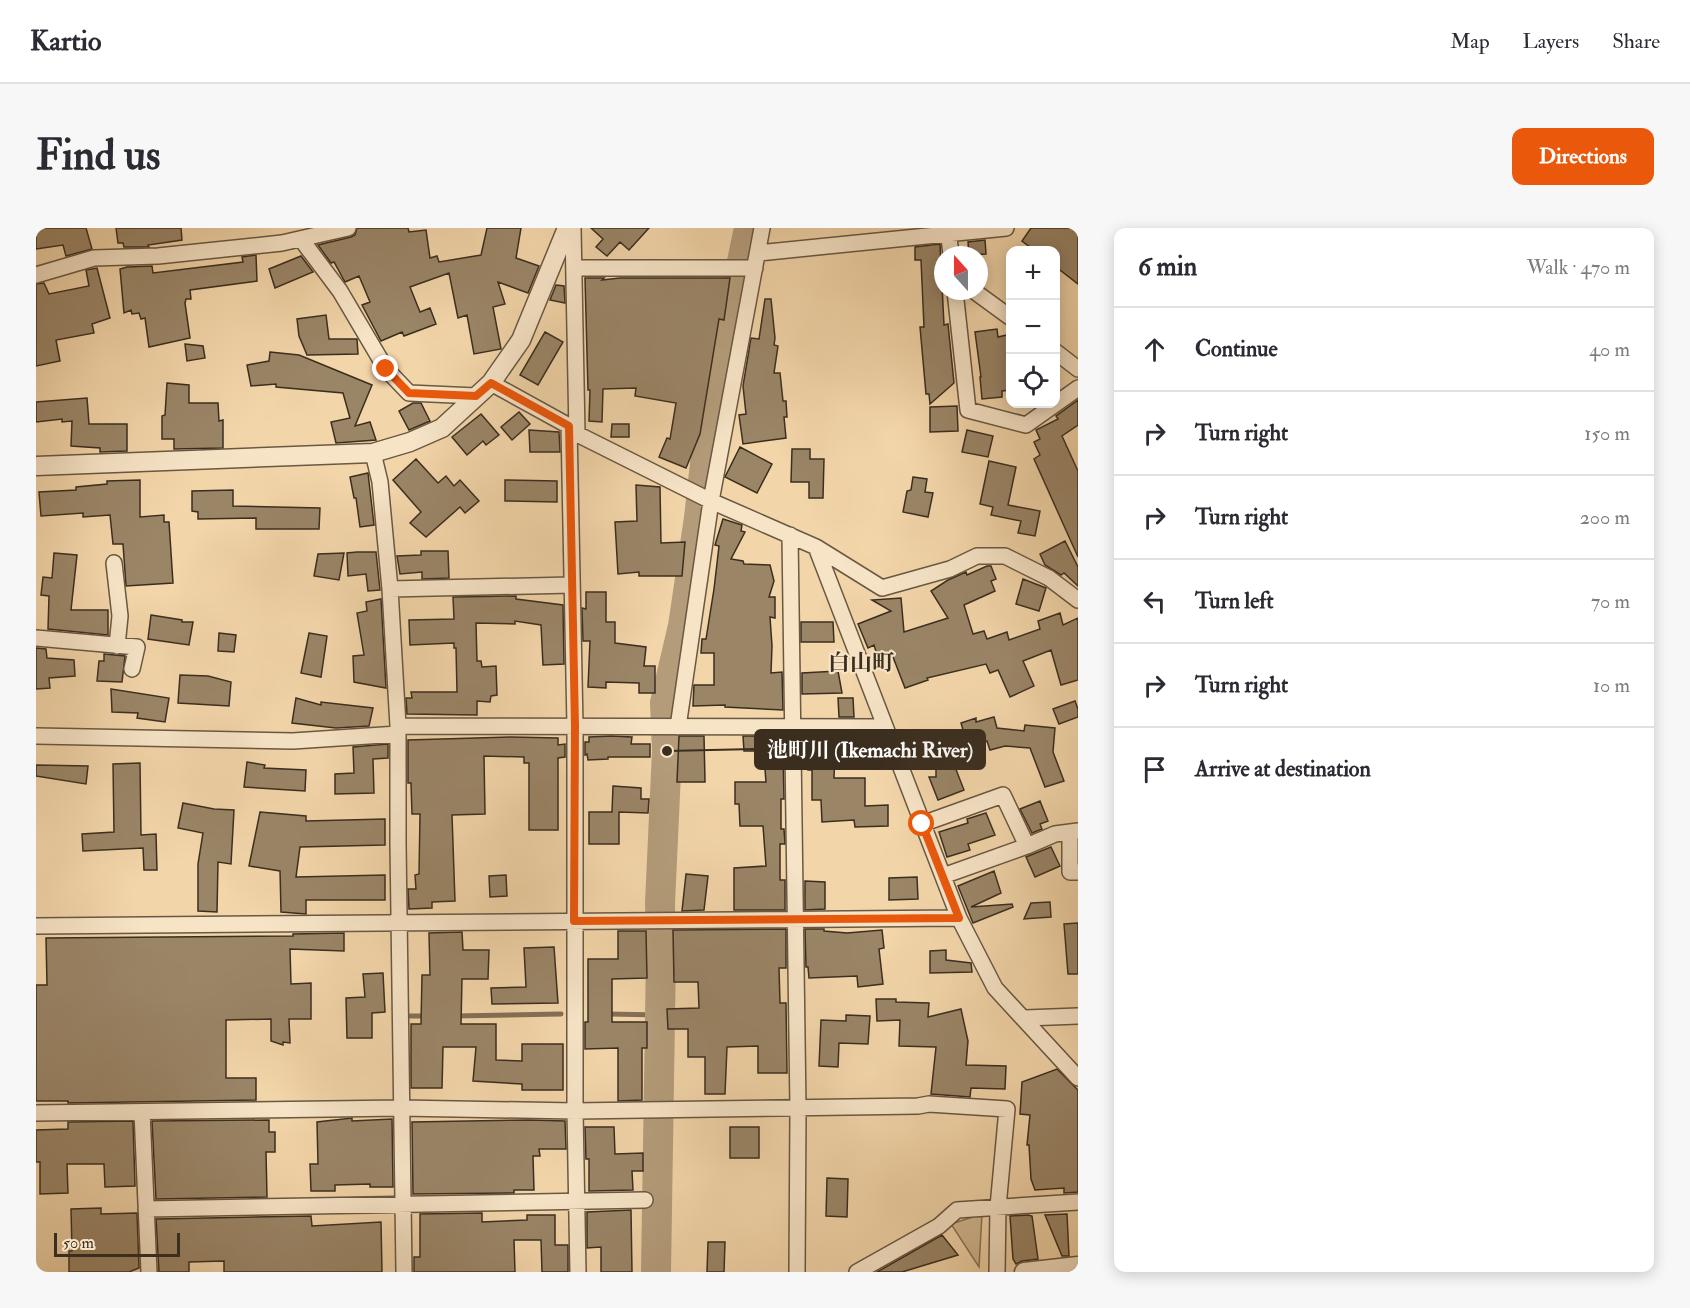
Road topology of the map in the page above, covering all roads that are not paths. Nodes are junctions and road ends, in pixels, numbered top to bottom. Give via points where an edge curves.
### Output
1 (348, 228) edge
2 (567, 228) edge
3 (573, 228) edge
4 (762, 228) edge
5 (1006, 228) edge
6 (949, 231) edge
7 (301, 238) junction
8 (950, 246) edge
9 (757, 260) junction
10 (575, 268) junction
11 (36, 275) edge
12 (956, 300) edge
13 (986, 300) edge
14 (1006, 314) edge
15 (1059, 354) edge
16 (1078, 369) edge
17 (491, 383) junction
18 (1078, 388) edge
19 (476, 396) junction
20 (573, 430) junction
21 (373, 453) junction
22 (36, 466) edge
23 (711, 501) junction
24 (790, 535) junction
25 (816, 547) junction
26 (114, 563) dead end
27 (572, 585) junction
28 (390, 589) junction
29 (1078, 600) edge
30 (36, 638) edge
31 (117, 645) junction
32 (132, 669) dead end
33 (575, 726) junction
34 (794, 726) junction
35 (678, 727) junction
36 (884, 727) junction
37 (398, 730) junction
38 (36, 736) edge
39 (922, 824) junction
40 (1074, 832) edge
41 (1027, 846) junction
42 (1078, 872) edge
43 (943, 876) junction
44 (959, 918) junction
45 (796, 920) junction
46 (574, 921) junction
47 (400, 922) junction
48 (36, 926) edge
49 (1078, 1016) edge
50 (1025, 1018) junction
51 (1078, 1078) edge
52 (401, 1108) junction
53 (798, 1109) junction
54 (575, 1111) junction
55 (142, 1112) junction
56 (36, 1113) edge
57 (577, 1200) junction
58 (645, 1200) dead end
59 (1078, 1202) edge
60 (403, 1203) junction
61 (998, 1207) junction
62 (146, 1209) junction
63 (1078, 1266) edge
64 (149, 1272) edge
65 (404, 1272) edge
66 (578, 1272) edge
67 (797, 1272) edge
68 (857, 1272) edge
69 (997, 1272) edge
70 (1024, 1272) edge

1 - 7 street
2 - 17 street via 521,340
3 - 10 street
4 - 9 street
5 - 6 street
6 - 8 street
6 - 9 street
7 - 11 street via 158,256 94,258
7 - 19 street via 340,291 386,369 409,393
9 - 10 street
9 - 23 street
10 - 20 street
12 - 18 street via 968,410 1026,425
13 - 14 street
15 - 16 street
17 - 19 street
17 - 20 street
19 - 21 street via 442,428
20 - 23 street
20 - 27 street
21 - 22 street
21 - 28 street via 380,482
23 - 24 street
23 - 35 street
24 - 25 street
24 - 34 street
25 - 29 street via 882,588 950,570 977,556 1005,556 1048,578
25 - 36 street
26 - 31 street via 120,616
27 - 28 street
27 - 33 street
28 - 37 street
30 - 31 street
31 - 32 street via 137,647
33 - 35 street
33 - 37 street
33 - 46 street
34 - 35 street
34 - 36 street
34 - 45 street
36 - 39 street
37 - 38 street via 293,741
37 - 47 street
39 - 41 street via 1003,795
39 - 43 street
40 - 41 street via 1055,834
40 - 42 street via 1070,872
41 - 43 street
43 - 44 street
44 - 45 street
44 - 50 street via 995,988
45 - 46 street
45 - 53 street
46 - 47 street
46 - 54 street
47 - 48 street
47 - 52 street
49 - 50 street
50 - 51 street
52 - 54 street
52 - 55 street
52 - 60 street
53 - 54 street
53 - 61 street via 929,1104 1007,1109
53 - 67 street
54 - 57 street
55 - 56 street
55 - 62 street
57 - 58 street
57 - 60 street
57 - 66 street
59 - 61 street
60 - 62 street
60 - 65 street
61 - 68 street via 957,1210 939,1226
61 - 69 street
62 - 64 street
63 - 70 street

